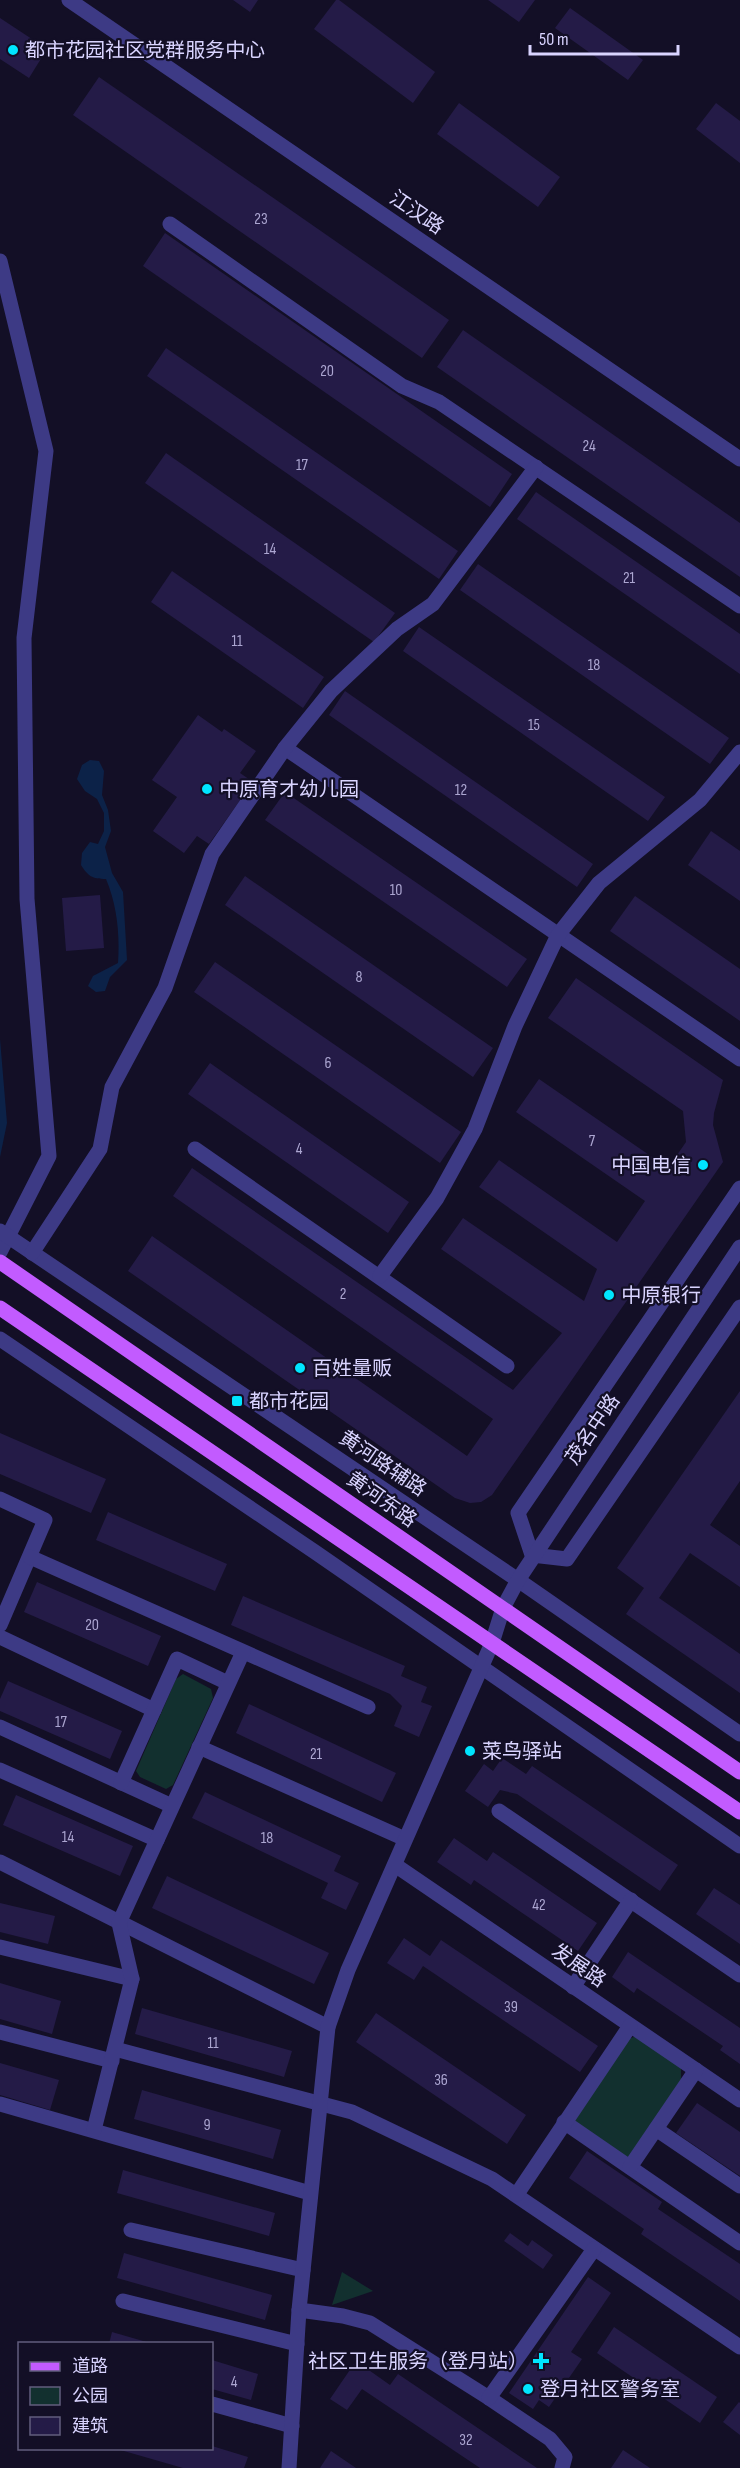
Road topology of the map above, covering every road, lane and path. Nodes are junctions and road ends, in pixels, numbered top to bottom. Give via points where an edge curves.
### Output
1 (69, 0) edge
2 (170, 224) dead end
3 (0, 261) edge
4 (740, 459) edge
5 (536, 467) junction
6 (740, 606) edge
7 (285, 748) junction
8 (740, 753) edge
9 (558, 935) junction
10 (740, 1059) edge
11 (195, 1149) dead end
12 (740, 1188) edge
13 (4, 1234) edge
14 (740, 1247) edge
15 (0, 1252) edge
16 (32, 1253) junction
17 (0, 1262) edge
18 (380, 1276) junction
19 (740, 1307) edge
20 (0, 1308) edge
21 (0, 1339) edge
22 (507, 1366) dead end
23 (0, 1499) edge
24 (532, 1555) junction
25 (30, 1557) junction
26 (518, 1580) junction
27 (503, 1608) junction
28 (0, 1625) edge
29 (0, 1637) edge
30 (492, 1643) junction
31 (243, 1652) junction
32 (481, 1667) junction
33 (228, 1683) junction
34 (368, 1707) dead end
35 (154, 1710) junction
36 (0, 1726) edge
37 (740, 1734) edge
38 (199, 1747) junction
39 (0, 1770) edge
40 (740, 1772) edge
41 (121, 1783) junction
42 (172, 1806) junction
43 (500, 1811) dead end
44 (740, 1812) edge
45 (405, 1839) junction
46 (157, 1840) junction
47 (740, 1846) edge
48 (0, 1862) edge
49 (395, 1865) junction
50 (631, 1900) junction
51 (119, 1923) junction
52 (0, 1947) edge
53 (740, 1975) edge
54 (132, 1979) junction
55 (573, 1987) junction
56 (328, 2026) junction
57 (630, 2026) junction
58 (0, 2032) edge
59 (113, 2055) junction
60 (696, 2070) junction
61 (740, 2100) edge
62 (319, 2103) junction
63 (0, 2104) edge
64 (564, 2122) junction
65 (656, 2129) junction
66 (94, 2130) junction
67 (630, 2167) junction
68 (740, 2186) edge
69 (310, 2193) junction
70 (517, 2194) junction
71 (131, 2230) dead end
72 (740, 2244) edge
73 (594, 2249) junction
74 (303, 2270) junction
75 (123, 2301) dead end
76 (299, 2310) junction
77 (297, 2344) junction
78 (740, 2347) edge
79 (489, 2398) junction
80 (213, 2404) edge
81 (292, 2426) junction
82 (289, 2468) edge
83 (562, 2468) edge

1 - 4 street, 江汉路
2 - 5 street via 402,386 440,402
3 - 13 street via 46,451 24,638 27,899 49,1156
5 - 6 street
5 - 7 street via 433,604 397,629 342,680
7 - 9 street
7 - 16 street via 212,854 165,988 112,1087 100,1149
8 - 9 street via 700,800 600,883
9 - 10 street
9 - 18 street via 515,1026 475,1129 437,1198
11 - 18 street
12 - 24 street via 518,1513
13 - 15 street
13 - 16 street, 黄河路辅路
14 - 24 street, 茂名中路
16 - 26 street, 黄河路辅路
17 - 27 main road, 黄河东路
18 - 22 street
19 - 24 street via 567,1559
20 - 30 main road
21 - 32 street
23 - 25 street via 45,1520
24 - 26 street, 茂名中路
25 - 28 street
25 - 31 street
26 - 27 street, 茂名中路
26 - 37 street, 黄河路辅路
27 - 30 street, 茂名中路
27 - 40 main road, 黄河东路
29 - 35 street
30 - 32 street, 茂名中路
30 - 44 main road
31 - 33 street
31 - 34 street
32 - 45 street, 茂名中路
32 - 47 street
33 - 35 street via 177,1659
33 - 38 street
35 - 41 street
36 - 41 street
38 - 42 street
38 - 45 street
39 - 46 street
41 - 42 street
42 - 46 street
43 - 50 street
45 - 49 street, 茂名中路
46 - 51 street
48 - 51 street
49 - 55 street, 发展路
49 - 56 street, 茂名中路 via 348,1970
50 - 53 street
50 - 55 street
51 - 54 street
51 - 56 street
52 - 54 street
54 - 59 street
55 - 57 street, 发展路
56 - 62 street, 茂名中路
57 - 60 street, 发展路
57 - 64 street
58 - 59 street
59 - 62 street
59 - 66 street
60 - 61 street, 发展路
60 - 65 street
62 - 69 street, 茂名中路
62 - 70 street via 351,2112
63 - 66 street
64 - 67 street
64 - 70 street
65 - 67 street
65 - 68 street
66 - 69 street
67 - 72 street
69 - 74 street, 茂名中路
70 - 73 street
71 - 74 street
73 - 78 street
73 - 79 street
74 - 76 street, 茂名中路
75 - 77 street
76 - 77 street, 茂名中路
76 - 79 street via 370,2323
77 - 81 street, 茂名中路
79 - 83 street via 550,2439 565,2457
80 - 81 street
81 - 82 street, 茂名中路

